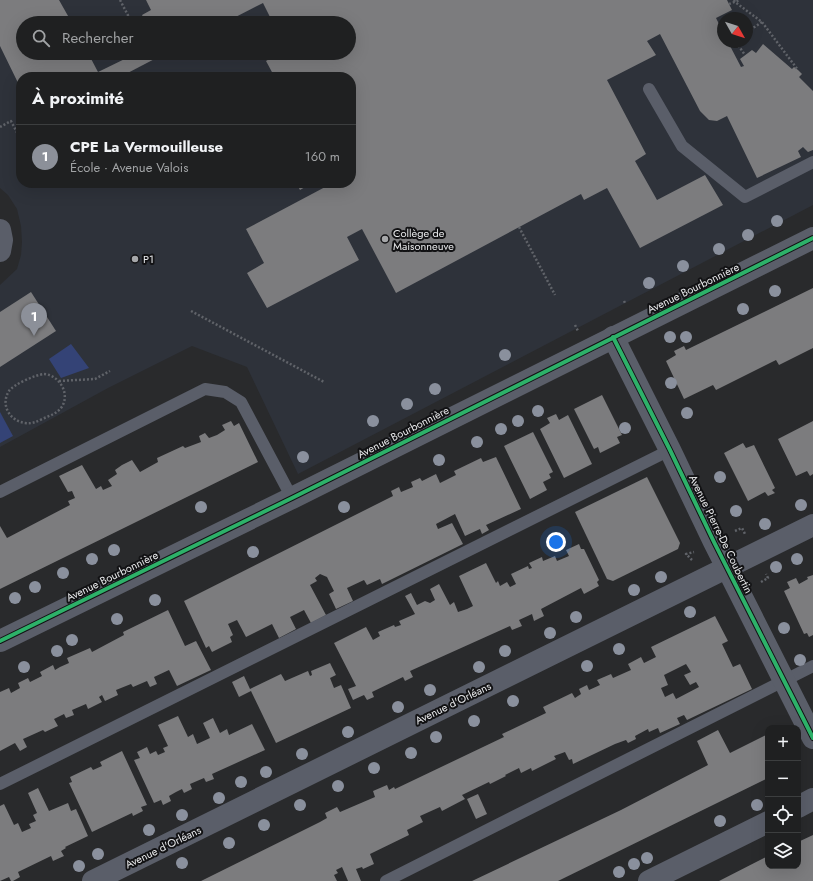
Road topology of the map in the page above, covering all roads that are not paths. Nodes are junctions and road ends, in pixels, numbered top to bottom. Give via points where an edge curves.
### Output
1 (649, 89) dead end
2 (813, 162) edge
3 (0, 230) edge
4 (813, 238) edge
5 (0, 251) edge
6 (613, 337) junction
7 (670, 450) junction
8 (0, 492) edge
9 (292, 498) junction
10 (813, 525) edge
11 (727, 568) junction
12 (0, 641) edge
13 (813, 666) edge
14 (784, 681) junction
15 (813, 738) edge
16 (0, 784) edge
17 (813, 799) edge
18 (801, 805) edge
19 (765, 823) edge
20 (93, 881) edge
21 (386, 881) edge
22 (649, 881) edge

1 - 2 lane via 682,146 745,197
3 - 5 street
4 - 6 street, Avenue Bourbonnière
6 - 7 street, Avenue Pierre-De Coubertin
6 - 9 street, Avenue Bourbonnière
7 - 11 street, Avenue Pierre-De Coubertin
7 - 16 lane
8 - 9 lane via 205,389 225,392 241,402
9 - 12 street, Avenue Bourbonnière
10 - 11 street, Avenue d'Orléans
11 - 14 street, Avenue Pierre-De Coubertin
11 - 20 street, Avenue d'Orléans
13 - 14 lane
14 - 15 street, Avenue Pierre-De Coubertin
14 - 21 lane
17 - 18 street
19 - 22 street

